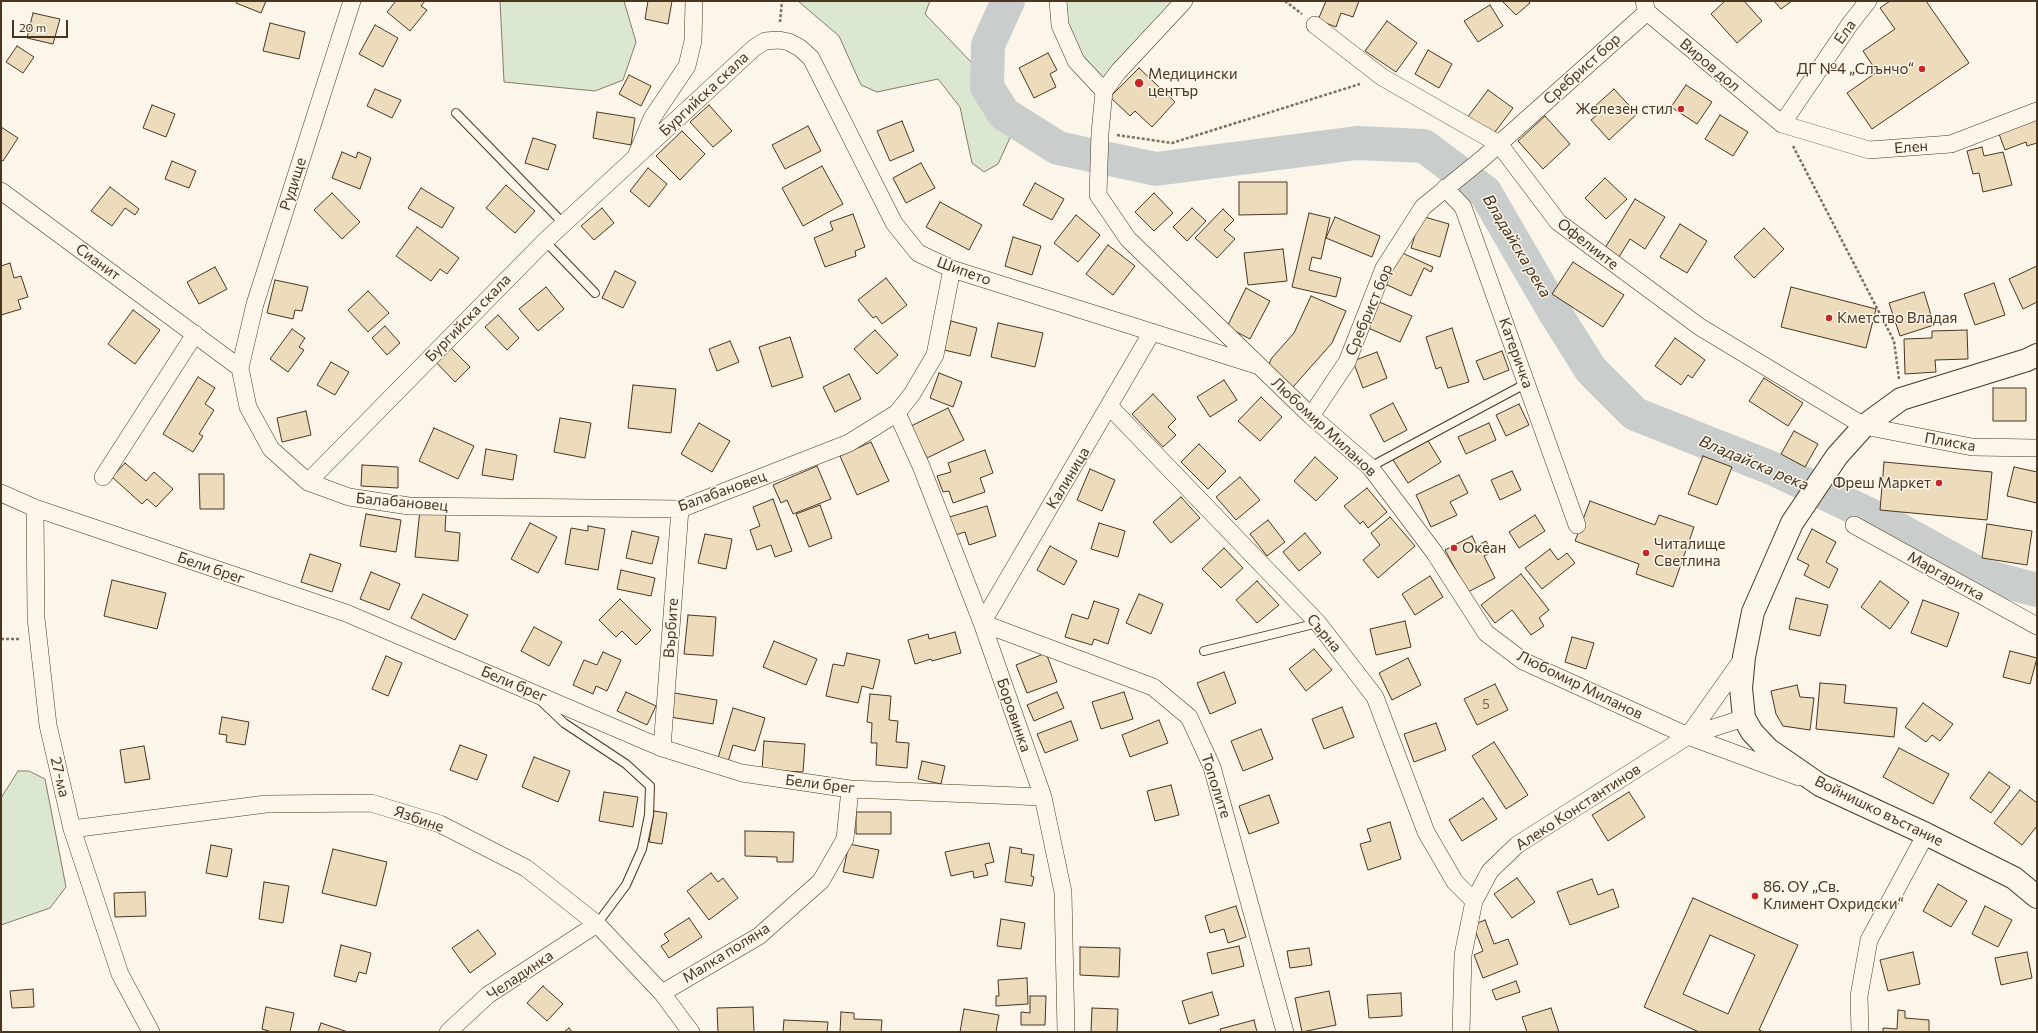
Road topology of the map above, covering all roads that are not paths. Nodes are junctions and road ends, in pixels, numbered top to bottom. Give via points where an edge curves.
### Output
1 (352, 1) edge
2 (694, 1) edge
3 (1058, 1) edge
4 (1184, 1) edge
5 (1868, 1) edge
6 (1646, 6) edge
7 (1315, 25) dead end
8 (779, 40) joint
9 (1104, 92) junction
10 (2037, 111) edge
11 (456, 113) dead end
12 (1782, 124) junction
13 (1499, 144) junction
14 (634, 160) junction
15 (1445, 188) junction
16 (1, 191) edge
17 (563, 223) junction
18 (545, 240) junction
19 (952, 270) junction
20 (595, 293) dead end
21 (1152, 332) junction
22 (195, 334) junction
23 (2037, 355) edge
24 (1259, 366) junction
25 (240, 368) junction
26 (1527, 383) junction
27 (1110, 407) junction
28 (897, 413) junction
29 (1310, 416) junction
30 (1864, 426) junction
31 (2037, 448) edge
32 (1370, 467) junction
33 (103, 477) dead end
34 (308, 482) junction
35 (1, 493) edge
36 (35, 508) junction
37 (680, 509) junction
38 (1577, 524) dead end
39 (1854, 525) dead end
40 (982, 623) junction
41 (1318, 623) junction
42 (2037, 626) edge
43 (1204, 651) dead end
44 (1744, 657) junction
45 (531, 691) junction
46 (1744, 718) junction
47 (1688, 736) junction
48 (662, 748) junction
49 (1820, 785) junction
50 (850, 789) junction
51 (1042, 798) junction
52 (72, 829) junction
53 (1926, 834) junction
54 (2037, 897) edge
55 (1474, 901) junction
56 (596, 924) junction
57 (662, 993) junction
58 (151, 1032) edge
59 (448, 1032) edge
60 (691, 1032) edge
61 (1066, 1032) edge
62 (1285, 1032) edge
63 (1461, 1032) edge
64 (1860, 1032) edge

1 - 25 street, Рудище via 255,304
2 - 14 street, Бургийска скала via 693,41 686,66 652,118
3 - 9 street via 1060,25 1076,62
4 - 9 street, Любомир Миланов via 1118,72
5 - 12 street, Ела
6 - 12 street, Виров дол
6 - 13 street, Сребрист бор
7 - 13 street, Офелиите via 1382,77
8 - 14 street, Бургийска скала via 765,41 754,48
8 - 19 street, Шипето via 800,48 811,58 894,223 918,253
9 - 24 street, Любомир Миланов via 1098,195 1128,239
10 - 12 street, Елен via 1951,144 1869,150
11 - 17 lane
13 - 15 street, Сребрист бор
13 - 30 street, Офелиите via 1558,222 1700,327
14 - 17 street, Бургийска скала
15 - 26 street, Катеричка via 1463,207
15 - 29 street, Сребрист бор via 1423,207 1384,268 1347,362
16 - 22 street, Сианит
17 - 18 street, Бургийска скала
18 - 20 lane
18 - 34 street, Бургийска скала
19 - 21 street, Шипето
19 - 28 street, Балабановец via 935,355 912,394
21 - 24 street, Шипето
21 - 27 street, Калиница
22 - 25 street, Сианит
22 - 33 street
23 - 30 street via 1901,399
24 - 29 street, Любомир Миланов
25 - 34 street via 248,407 271,449
26 - 32 lane
26 - 38 street, Катеричка
27 - 40 street, Калиница
27 - 41 street, Сърна
28 - 37 street, Балабановец via 849,443
28 - 40 street, Боровинка via 921,466
29 - 32 street, Любомир Миланов
30 - 31 street, Плиска via 1972,447
30 - 44 street, Войнишко въстание via 1838,456 1792,522 1752,612
32 - 47 street, Любомир Миланов via 1434,552 1486,633 1523,660
34 - 37 street, Балабановец via 349,497 409,506
35 - 36 street, Бели брег
36 - 45 street, Бели брег via 346,613
36 - 52 street, 27-ма via 36,618 48,725
37 - 48 street, Върбите
39 - 42 street, Маргаритка
40 - 51 street, Боровинка
40 - 62 street, Тополите via 1152,687 1189,717 1212,766
41 - 43 lane
41 - 55 street, Сърна via 1375,697 1426,832 1455,882
44 - 46 street, Войнишко въстание via 1741,688
44 - 47 street
45 - 48 street, Бели брег
45 - 56 lane via 564,723 626,764 650,786 642,849 626,885
46 - 47 street
46 - 49 street, Войнишко въстание via 1752,732 1768,749
47 - 49 street, Любомир Миланов
47 - 55 street, Алеко Константинов via 1517,844 1490,871
48 - 50 street, Бели брег via 742,773
49 - 53 street, Войнишко въстание
50 - 51 street, Бели брег
50 - 57 street, Малка поляна via 844,839 821,881 759,936
51 - 61 street, Боровинка via 1063,892
52 - 56 street, Язбине via 266,804 371,804 440,824 526,868
52 - 58 street, 27-ма via 120,974
53 - 54 street, Войнишко въстание via 2014,878
53 - 64 street via 1869,940 1859,996
55 - 63 street, Алеко Константинов via 1463,955
56 - 57 street, Язбине
56 - 59 street, Челадинка via 488,995
57 - 60 street, Язбине

